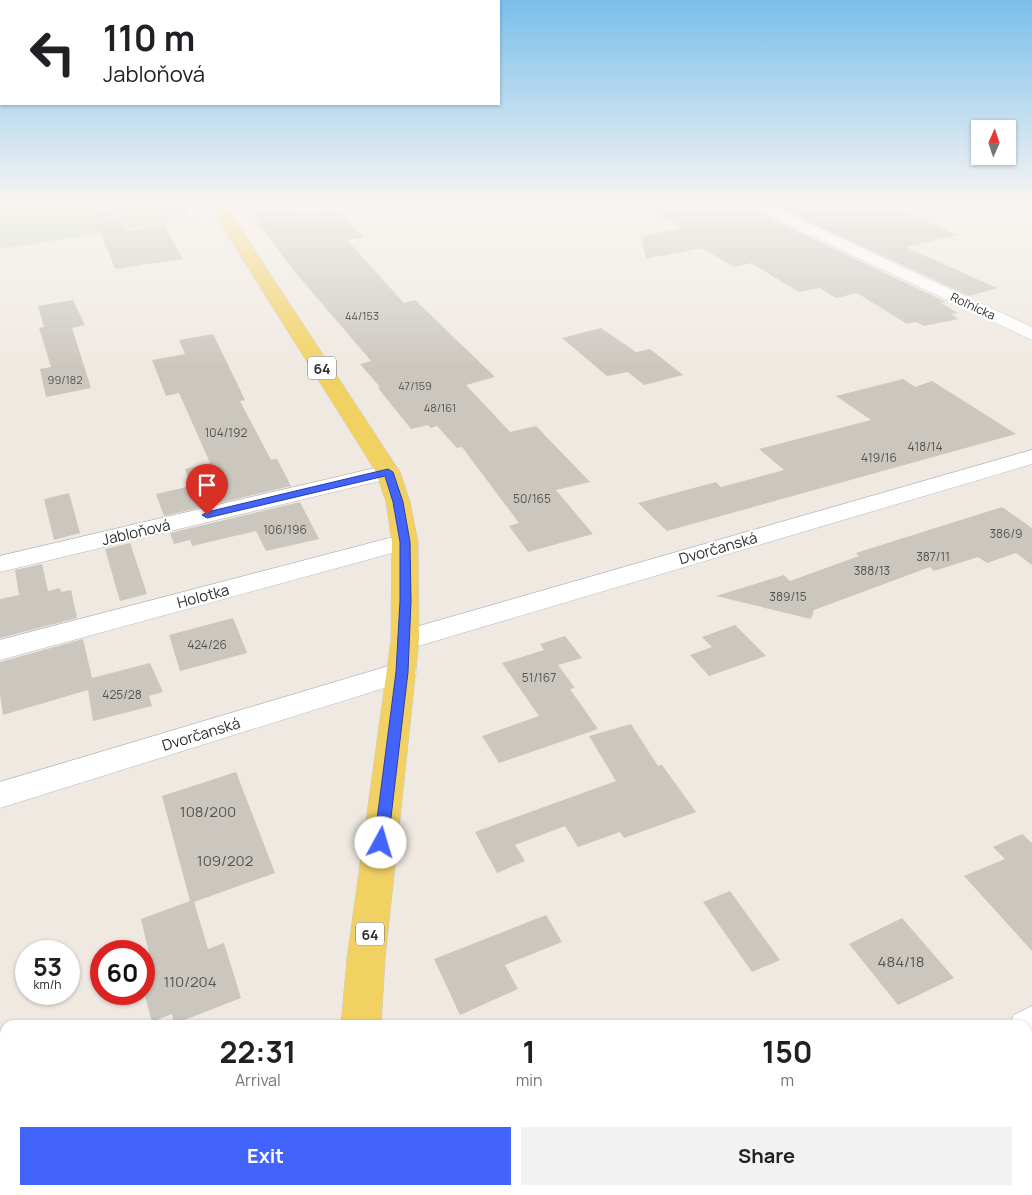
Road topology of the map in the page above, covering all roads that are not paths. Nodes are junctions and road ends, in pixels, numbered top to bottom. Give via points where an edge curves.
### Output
1 (251, 258) edge
2 (870, 258) edge
3 (1032, 334) edge
4 (1032, 457) edge
5 (388, 472) junction
6 (405, 542) junction
7 (0, 564) edge
8 (0, 650) edge
9 (403, 656) junction
10 (0, 795) edge
11 (361, 1020) edge

1 - 5 main road, 64
2 - 3 street, Roľnícka
4 - 9 street, Dvorčanská
5 - 6 main road, 64 via 398,502
5 - 7 street, Jabloňová
6 - 8 street, Holotka
6 - 9 main road, 64
9 - 10 street, Dvorčanská
9 - 11 main road, 64

